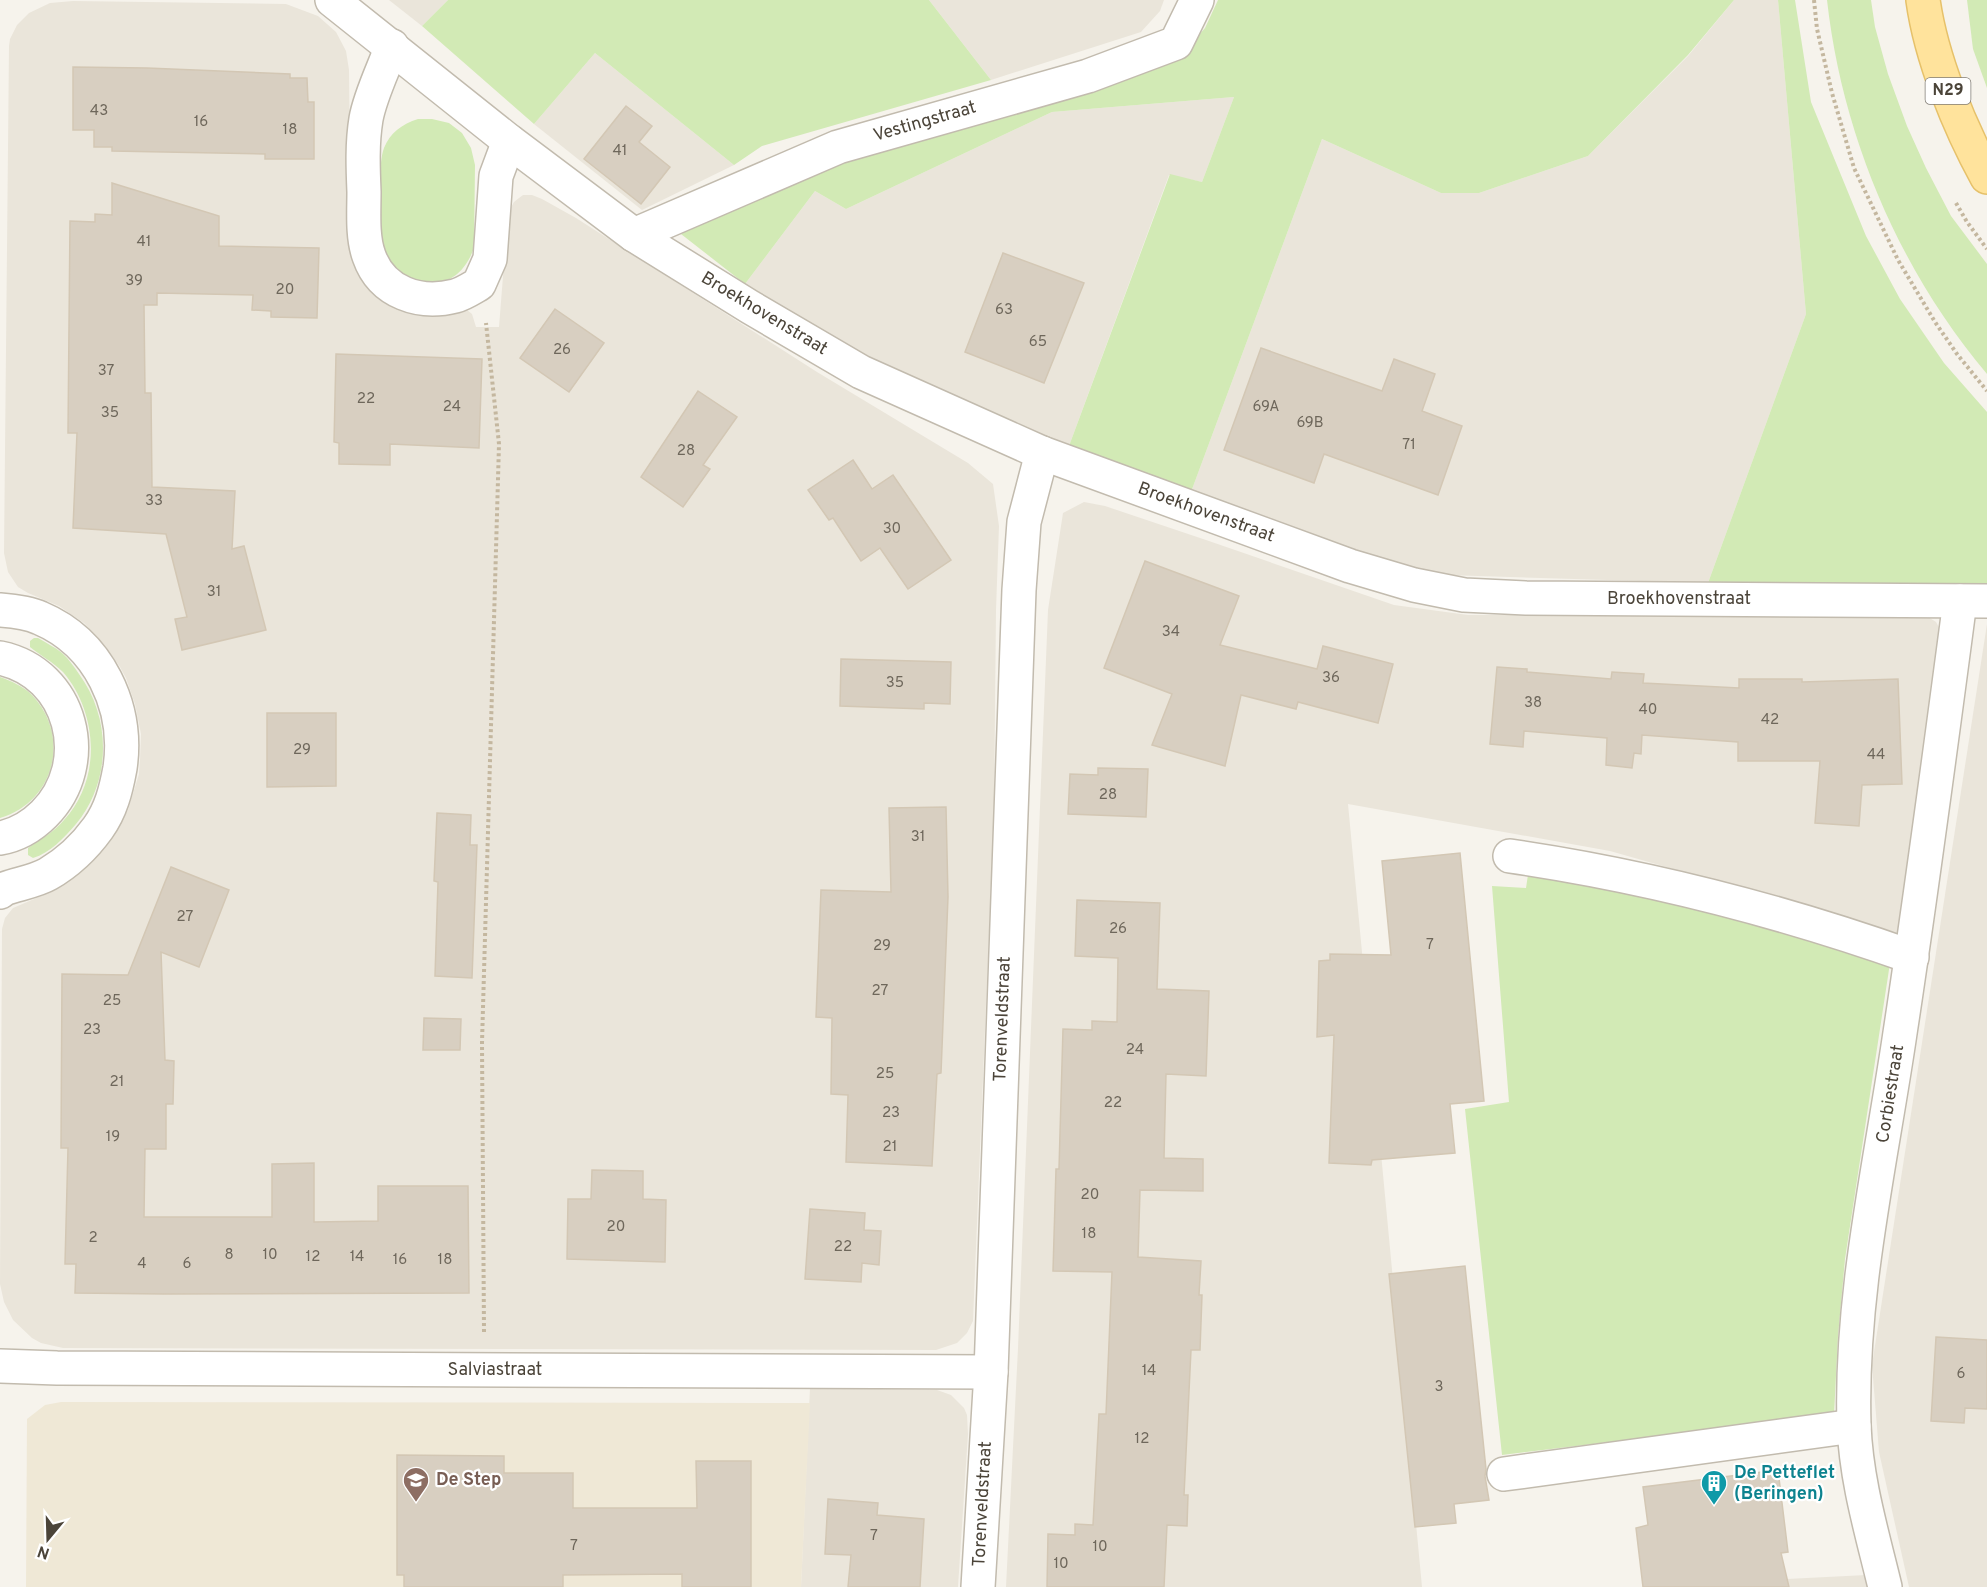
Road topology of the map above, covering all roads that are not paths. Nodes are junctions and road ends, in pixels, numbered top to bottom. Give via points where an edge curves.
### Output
1 (332, 0) edge
2 (1197, 0) edge
3 (1923, 0) edge
4 (392, 46) junction
5 (509, 141) junction
6 (1987, 177) edge
7 (634, 235) junction
8 (1042, 453) junction
9 (1974, 601) edge
10 (0, 610) edge
11 (0, 658) edge
12 (0, 838) edge
13 (1510, 856) dead end
14 (0, 892) edge
15 (1912, 957) junction
16 (0, 1366) edge
17 (991, 1372) junction
18 (1854, 1426) junction
19 (1504, 1474) dead end
20 (978, 1587) edge
21 (1885, 1587) edge

1 - 4 street, Broekhovenstraat
2 - 7 street, Vestingstraat via 1176,43 1088,76 838,147
3 - 6 main road, N29 via 1942,77 1968,143
4 - 5 street, Broekhovenstraat
4 - 5 street via 366,118 363,166 369,256 390,286 408,297 430,300 456,296 480,284 490,259 496,176
5 - 7 street, Broekhovenstraat
7 - 8 street, Broekhovenstraat via 861,372
8 - 9 street, Broekhovenstraat via 1350,566 1464,595
8 - 17 street, Torenveldstraat via 1024,522 1019,590
9 - 15 street, Corbiestraat
10 - 14 street via 40,617 89,652 107,679 117,709 121,760 111,807 99,827 68,860 46,875
11 - 12 street via 37,674 56,694 69,721 73,749 68,777 55,803 35,823
13 - 15 street via 1697,893 1843,932
15 - 18 street, Corbiestraat via 1861,1278
16 - 17 street, Salviastraat
17 - 20 street, Torenveldstraat
18 - 19 street
18 - 21 street, Corbiestraat via 1860,1487

